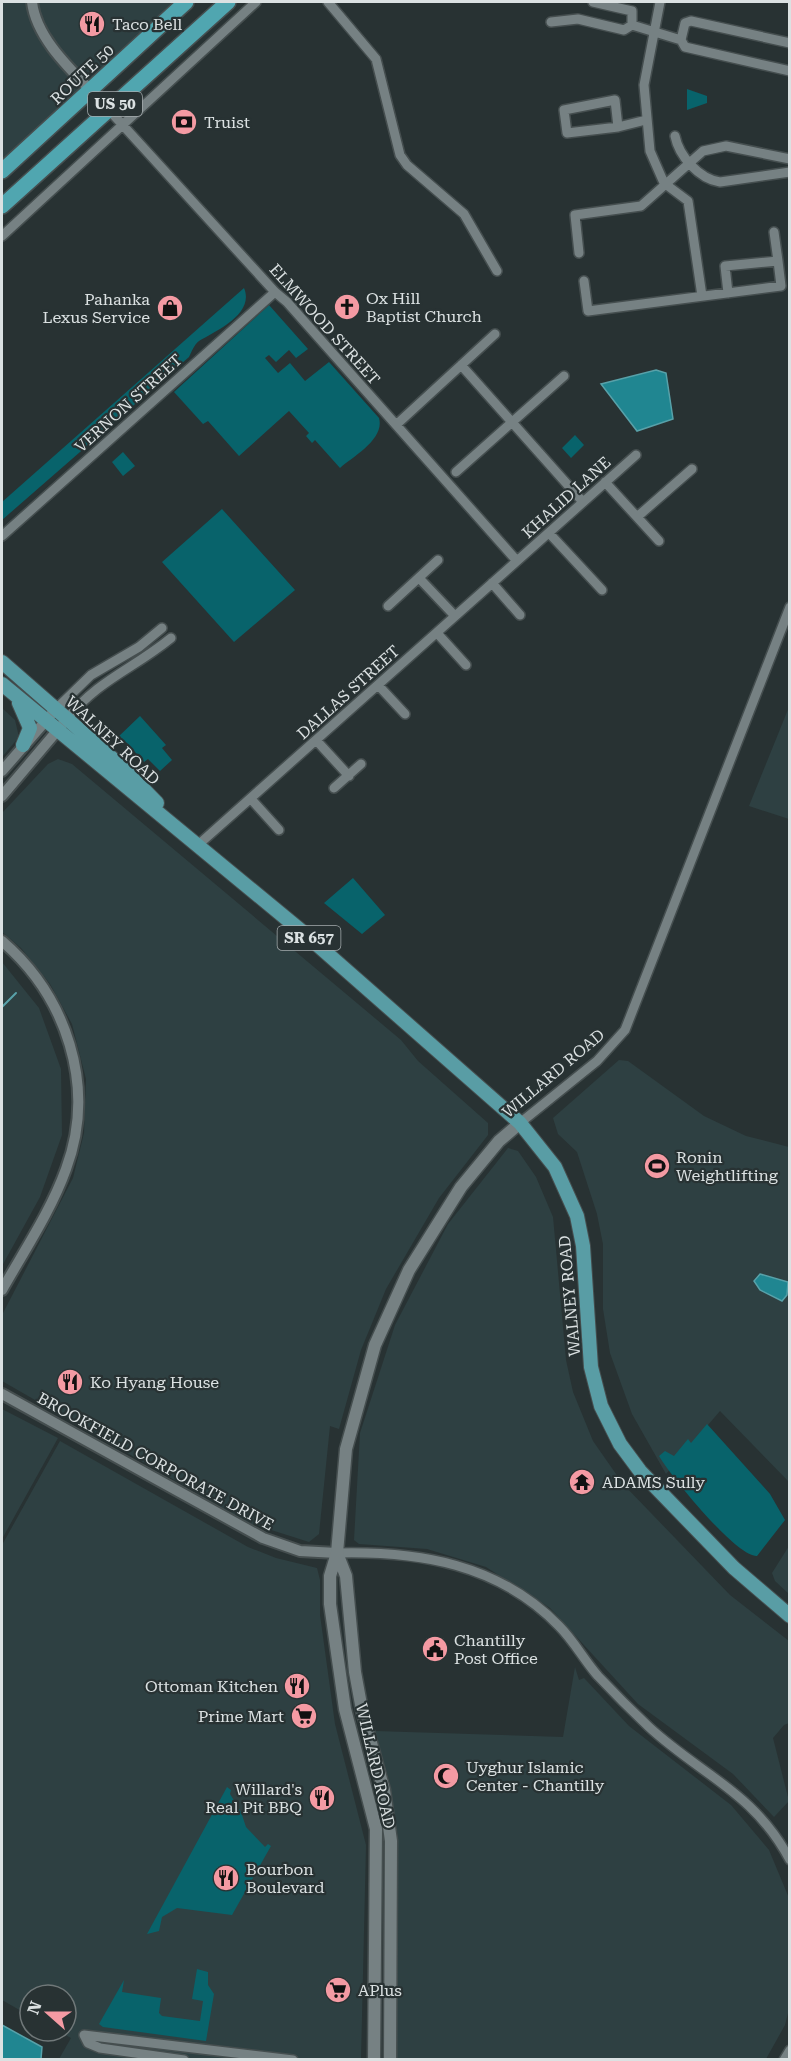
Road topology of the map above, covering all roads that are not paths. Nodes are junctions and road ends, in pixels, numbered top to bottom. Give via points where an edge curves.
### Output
1 (32, 2) edge
2 (186, 2) edge
3 (228, 2) edge
4 (256, 2) edge
5 (328, 2) edge
6 (593, 2) edge
7 (660, 2) edge
8 (550, 22) dead end
9 (632, 25) junction
10 (656, 30) junction
11 (681, 40) junction
12 (789, 44) edge
13 (789, 71) edge
14 (92, 91) junction
15 (109, 110) junction
16 (646, 120) junction
17 (122, 126) junction
18 (618, 127) junction
19 (675, 136) dead end
20 (789, 159) edge
21 (688, 161) junction
22 (2, 171) edge
23 (789, 172) edge
24 (664, 183) junction
25 (2, 206) edge
26 (774, 232) dead end
27 (2, 236) edge
28 (579, 253) dead end
29 (778, 261) junction
30 (497, 271) dead end
31 (584, 281) dead end
32 (275, 292) junction
33 (728, 293) junction
34 (702, 296) junction
35 (495, 334) dead end
36 (461, 365) junction
37 (564, 376) dead end
38 (512, 423) junction
39 (396, 425) junction
40 (636, 455) dead end
41 (692, 470) dead end
42 (456, 472) dead end
43 (605, 482) junction
44 (583, 502) junction
45 (637, 517) junction
46 (549, 533) junction
47 (2, 536) edge
48 (659, 542) dead end
49 (438, 560) dead end
50 (517, 561) junction
51 (419, 578) junction
52 (492, 583) junction
53 (602, 590) dead end
54 (388, 606) dead end
55 (789, 607) edge
56 (520, 615) dead end
57 (455, 616) junction
58 (162, 628) dead end
59 (437, 633) junction
60 (171, 638) dead end
61 (2, 662) edge
62 (466, 665) dead end
63 (2, 684) edge
64 (378, 685) junction
65 (12, 693) junction
66 (56, 709) junction
67 (405, 714) dead end
68 (46, 720) junction
69 (62, 725) junction
70 (316, 740) junction
71 (23, 745) junction
72 (361, 764) dead end
73 (2, 771) edge
74 (349, 776) junction
75 (334, 789) dead end
76 (2, 796) edge
77 (251, 799) junction
78 (279, 831) dead end
79 (198, 846) junction
80 (2, 941) edge
81 (520, 1123) junction
82 (2, 1290) edge
83 (2, 1394) edge
84 (337, 1554) junction
85 (789, 1616) edge
86 (789, 1860) edge
87 (789, 2050) edge
88 (184, 2060) edge
89 (293, 2060) edge
90 (374, 2060) edge
91 (390, 2060) edge
92 (784, 2060) edge

1 - 14 street via 35,18 46,38
2 - 14 highway, ROUTE 50 / US 50
3 - 15 highway, US 50
4 - 17 street
5 - 30 street via 376,58 400,155 464,214
6 - 9 street via 632,11
7 - 10 street
8 - 9 street via 578,20 624,30
9 - 10 street
10 - 11 street
10 - 16 street via 644,85
11 - 12 street via 685,23 691,21
11 - 13 street via 685,47
14 - 15 street
14 - 22 highway, ROUTE 50 / US 50
15 - 17 street, ELMWOOD STREET
15 - 25 highway, US 50
16 - 18 street
16 - 24 street via 653,162
17 - 27 street
17 - 32 street, ELMWOOD STREET
18 - 18 street via 615,100 564,110 567,133
19 - 21 street via 678,149
20 - 21 street via 726,146 703,151
21 - 23 street via 711,181 720,182
21 - 24 street
24 - 28 street via 641,206 575,215
24 - 34 street via 688,201
26 - 29 street
29 - 33 street via 781,286
29 - 33 street via 725,267
31 - 34 street via 588,311
32 - 39 street, ELMWOOD STREET
32 - 47 street, VERNON STREET
33 - 34 street
35 - 36 street
36 - 38 street
36 - 39 street
37 - 38 street
38 - 42 street
38 - 44 street
39 - 50 street, ELMWOOD STREET
40 - 43 street, KHALID LANE
41 - 45 street
43 - 44 street, KHALID LANE
43 - 45 street
44 - 46 street, KHALID LANE
45 - 48 street
46 - 50 street, KHALID LANE
46 - 53 street
49 - 51 street
50 - 52 street, DALLAS STREET
51 - 54 street
51 - 57 street
52 - 56 street
52 - 57 street, DALLAS STREET
55 - 81 street, WILLARD ROAD via 625,1030 597,1061
57 - 59 street, DALLAS STREET
58 - 66 street via 140,647 91,675
59 - 62 street
59 - 64 street, DALLAS STREET
60 - 69 street via 99,685
61 - 66 main road, WALNEY ROAD / SR 657
63 - 65 main road, WALNEY ROAD / SR 657
64 - 67 street
64 - 70 street, DALLAS STREET
65 - 68 main road, WALNEY ROAD / SR 657
65 - 71 main road via 29,723
66 - 68 street
66 - 69 main road, WALNEY ROAD / SR 657
68 - 69 main road, WALNEY ROAD / SR 657
68 - 71 street
69 - 76 street
69 - 79 main road, WALNEY ROAD / SR 657 via 121,766
70 - 74 street
70 - 77 street, DALLAS STREET
71 - 73 street
72 - 74 street
74 - 75 street
77 - 78 street
77 - 79 street, DALLAS STREET
79 - 81 main road, WALNEY ROAD / SR 657 via 403,1018
80 - 82 street via 38,978 55,1005 71,1048 78,1098 74,1140 63,1178
81 - 84 main road, WILLARD ROAD via 482,1159 445,1209 387,1316 369,1363 346,1449
81 - 85 main road, WALNEY ROAD / SR 657 via 555,1167 577,1216 583,1246 591,1367 602,1406 620,1444 640,1471 734,1568
83 - 84 street, BROOKFIELD CORPORATE DRIVE via 262,1538 300,1551
84 - 86 street, BROOKFIELD CORPORATE DRIVE via 412,1555 449,1562 497,1580 529,1600 557,1624 598,1676 650,1727 753,1808
84 - 90 main road, WILLARD ROAD via 330,1576 330,1604 338,1671 376,1829
84 - 91 main road, WILLARD ROAD via 346,1576 355,1672 384,1790 391,1841
87 - 92 street
88 - 89 street via 100,2048 88,2043 84,2035

